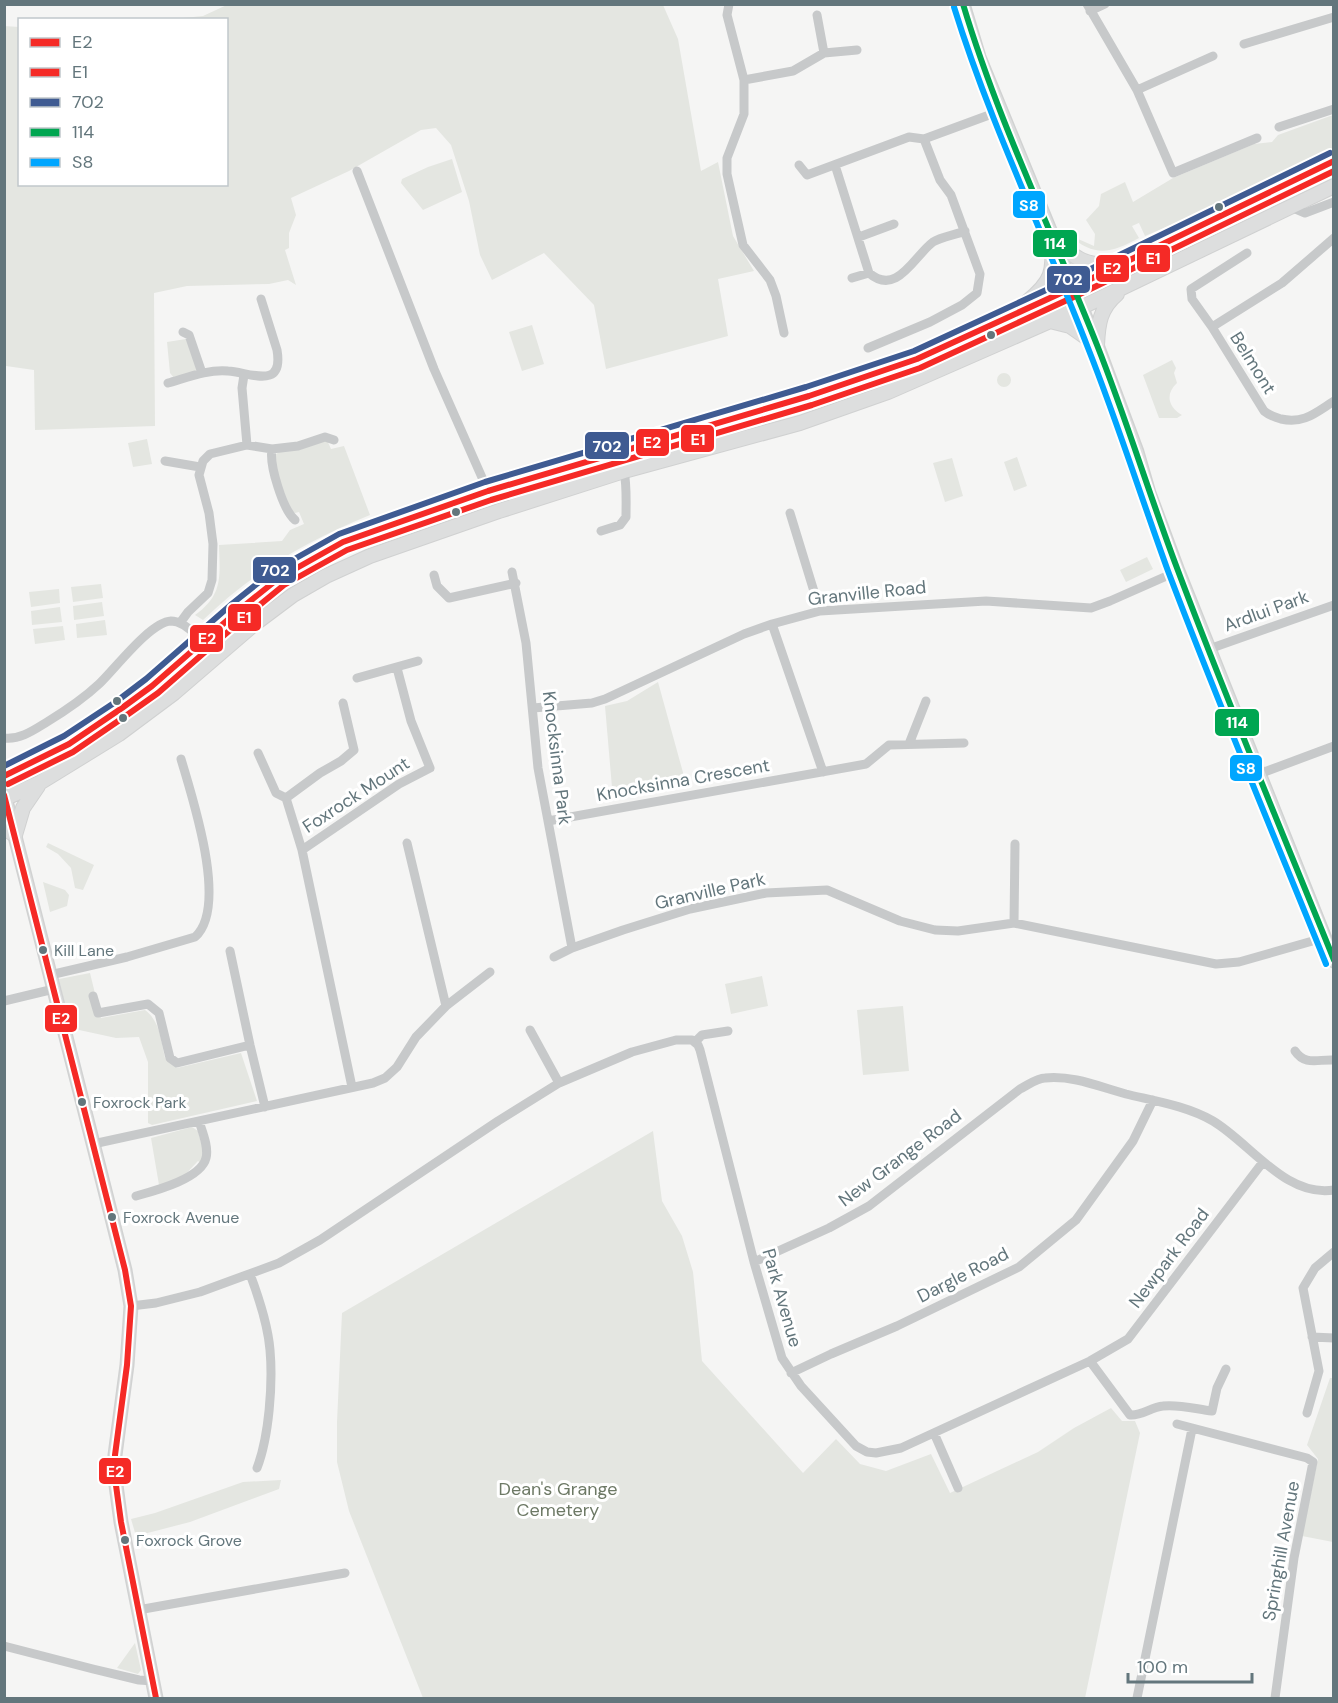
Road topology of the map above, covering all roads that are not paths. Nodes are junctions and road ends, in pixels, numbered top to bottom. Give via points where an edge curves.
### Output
1 (729, 4) edge
2 (963, 4) edge
3 (1105, 4) edge
4 (1089, 8) edge
5 (817, 15) dead end
6 (1334, 17) edge
7 (1244, 44) dead end
8 (857, 50) dead end
9 (824, 53) junction
10 (1213, 56) dead end
11 (744, 80) junction
12 (1137, 90) junction
13 (1334, 109) edge
14 (1000, 111) junction
15 (1279, 127) dead end
16 (1257, 138) dead end
17 (924, 139) junction
18 (1334, 162) edge
19 (800, 165) dead end
20 (835, 165) junction
21 (357, 171) dead end
22 (1334, 186) edge
23 (1334, 202) edge
24 (1291, 207) junction
25 (894, 224) dead end
26 (965, 231) junction
27 (859, 237) junction
28 (1334, 238) edge
29 (1052, 239) junction
30 (1247, 253) dead end
31 (1117, 266) junction
32 (869, 273) junction
33 (852, 278) dead end
34 (1125, 286) junction
35 (1074, 287) junction
36 (261, 299) dead end
37 (1082, 307) junction
38 (1015, 313) junction
39 (1050, 321) junction
40 (1212, 327) junction
41 (183, 332) dead end
42 (784, 333) dead end
43 (1097, 345) junction
44 (868, 348) dead end
45 (202, 374) junction
46 (244, 375) junction
47 (168, 383) dead end
48 (1334, 401) edge
49 (334, 440) dead end
50 (247, 445) junction
51 (272, 449) junction
52 (165, 462) dead end
53 (200, 467) junction
54 (624, 471) junction
55 (488, 491) junction
56 (790, 513) dead end
57 (295, 520) dead end
58 (601, 531) dead end
59 (1178, 571) junction
60 (512, 572) dead end
61 (434, 575) dead end
62 (516, 583) junction
63 (1334, 605) edge
64 (820, 611) junction
65 (180, 623) junction
66 (772, 624) junction
67 (203, 642) junction
68 (1209, 649) junction
69 (216, 658) junction
70 (418, 662) dead end
71 (397, 668) junction
72 (357, 678) dead end
73 (926, 701) dead end
74 (343, 703) dead end
75 (533, 708) junction
76 (4, 738) edge
77 (909, 744) junction
78 (964, 744) dead end
79 (1334, 746) edge
80 (258, 753) dead end
81 (181, 759) dead end
82 (823, 772) junction
83 (1259, 774) junction
84 (4, 776) edge
85 (41, 782) junction
86 (5, 797) edge
87 (286, 798) junction
88 (548, 821) junction
89 (10, 832) edge
90 (407, 843) dead end
91 (1015, 844) dead end
92 (302, 850) junction
93 (1014, 923) junction
94 (1323, 938) junction
95 (572, 948) junction
96 (230, 951) dead end
97 (554, 957) dead end
98 (1334, 961) edge
99 (489, 972) dead end
100 (51, 975) junction
101 (54, 989) junction
102 (93, 996) dead end
103 (4, 1001) edge
104 (446, 1006) junction
105 (530, 1030) dead end
106 (728, 1031) dead end
107 (696, 1042) junction
108 (250, 1045) junction
109 (1295, 1051) dead end
110 (1334, 1060) edge
111 (559, 1083) junction
112 (352, 1087) junction
113 (1153, 1100) junction
114 (265, 1107) junction
115 (199, 1121) junction
116 (93, 1144) junction
117 (1263, 1162) junction
118 (1334, 1190) edge
119 (136, 1196) dead end
120 (1334, 1252) edge
121 (754, 1262) junction
122 (250, 1274) junction
123 (131, 1306) junction
124 (1312, 1337) junction
125 (1334, 1338) edge
126 (1090, 1361) junction
127 (1226, 1369) dead end
128 (791, 1373) junction
129 (1307, 1413) dead end
130 (1176, 1424) dead end
131 (1192, 1430) junction
132 (934, 1433) junction
133 (876, 1453) joint
134 (257, 1468) dead end
135 (958, 1488) dead end
136 (345, 1573) dead end
137 (138, 1610) junction
138 (4, 1646) edge
139 (153, 1681) junction
140 (156, 1698) edge
141 (1137, 1698) edge
142 (1275, 1698) edge

1 - 11 street via 727,15
2 - 14 main road
3 - 4 street
4 - 12 street
5 - 9 street
6 - 7 street
8 - 9 street
9 - 11 street via 793,71
10 - 12 street
11 - 42 street via 744,114 728,158 727,174 744,245 770,280
12 - 16 street via 1173,174
13 - 15 street
14 - 17 street
14 - 29 main road
17 - 20 street via 909,136
17 - 26 street
18 - 31 highway
19 - 20 street via 807,175
20 - 27 street
21 - 55 street via 434,369
22 - 24 highway
23 - 24 street via 1305,213
24 - 34 highway
25 - 27 street
26 - 32 street via 934,242 908,270 894,278 876,279
26 - 44 street via 980,274 977,293 925,325
27 - 32 street
28 - 40 street, Belmont via 1282,283
29 - 31 highway via 1080,261
29 - 35 main road
29 - 38 highway via 1052,272 1045,287
30 - 40 street, Belmont via 1191,290 1192,299
31 - 35 highway
32 - 33 street
34 - 37 highway
34 - 43 highway via 1102,311
35 - 37 main road
35 - 38 highway
36 - 46 street via 278,364 264,377
37 - 39 highway
37 - 43 main road
38 - 55 highway via 917,359 861,378
39 - 43 highway via 1066,324
39 - 54 highway via 877,396 800,423
40 - 48 street, Belmont via 1269,416 1294,422
41 - 45 street via 189,335
43 - 59 main road
45 - 46 street via 228,370
45 - 47 street
46 - 50 street
49 - 51 street via 325,437
50 - 51 street
50 - 53 street via 210,454
51 - 57 street via 276,481 287,512
52 - 53 street
53 - 65 street via 213,544 212,580 203,599
54 - 58 street via 626,517 620,525
54 - 69 highway via 370,556 326,576 293,594
55 - 67 highway via 332,548 279,578
56 - 64 street
59 - 64 street, Granville Road via 1091,608 986,601
59 - 68 main road
60 - 62 street, Knocksinna Park
61 - 62 street via 437,586 449,598
62 - 75 street, Knocksinna Park
63 - 68 street, Ardlui Park
64 - 66 street, Granville Road
65 - 67 street
65 - 76 street via 172,621 156,627 92,691 68,709 21,737
66 - 75 street, Granville Road via 605,699
66 - 82 street
67 - 69 street
67 - 84 highway via 152,686 86,732
68 - 83 main road
69 - 85 highway via 119,734
70 - 71 street
71 - 72 street
71 - 92 street, Foxrock Mount via 411,721 430,768 399,784
73 - 77 street
74 - 87 street via 354,750
75 - 88 street, Knocksinna Park
77 - 78 street
77 - 82 street, Knocksinna Crescent via 889,745 866,764
79 - 83 street
80 - 87 street via 276,793
81 - 100 street via 206,857 209,894 202,931 195,937 138,954
82 - 88 street, Knocksinna Crescent
83 - 94 main road
85 - 86 highway
85 - 89 highway
86 - 89 main road
87 - 92 street
88 - 95 street, Knocksinna Park
89 - 100 main road
90 - 104 street
91 - 93 street
92 - 112 street
93 - 94 street, Granville Park via 1216,964 1239,962
93 - 95 street, Granville Park via 958,931 935,930 900,921 827,890 766,893 690,909
94 - 98 main road
95 - 97 street, Granville Park
96 - 108 street
99 - 104 street
100 - 101 main road
101 - 103 street
101 - 116 main road
102 - 108 street via 98,1013 148,1004 154,1008 159,1013 170,1058 177,1063
104 - 112 street via 385,1078
105 - 111 street
106 - 107 street via 702,1035
107 - 111 street via 685,1039 632,1052
107 - 121 street, Park Avenue
108 - 114 street
109 - 110 street via 1306,1061
111 - 122 street via 320,1240
112 - 114 street
113 - 117 street, New Grange Road via 1214,1122
113 - 121 street, New Grange Road via 1069,1078 1043,1078 1020,1089 869,1206
113 - 128 street, Dargle Road via 1133,1141 1076,1220 1019,1266
114 - 115 street
115 - 116 street
115 - 119 street via 206,1148 206,1159 200,1167 170,1186
116 - 123 main road
117 - 118 street, New Grange Road via 1302,1187
117 - 126 street, Newpark Road via 1128,1339
120 - 124 street via 1315,1268 1304,1288
121 - 128 street, Park Avenue via 771,1327
122 - 123 street via 200,1292
122 - 134 street via 270,1349 268,1418
123 - 137 main road via 128,1365 115,1455 121,1522
124 - 125 street
124 - 129 street via 1319,1371
126 - 127 street via 1130,1415 1165,1405 1212,1411
126 - 132 street, Newpark Road
128 - 133 street, Park Avenue via 856,1446
130 - 131 street, Springhill Avenue
131 - 141 street
131 - 142 street, Springhill Avenue via 1313,1462 1295,1550
132 - 133 street, Newpark Road via 901,1448
132 - 135 street
136 - 137 street
137 - 139 main road
138 - 139 street via 93,1670
139 - 140 main road

